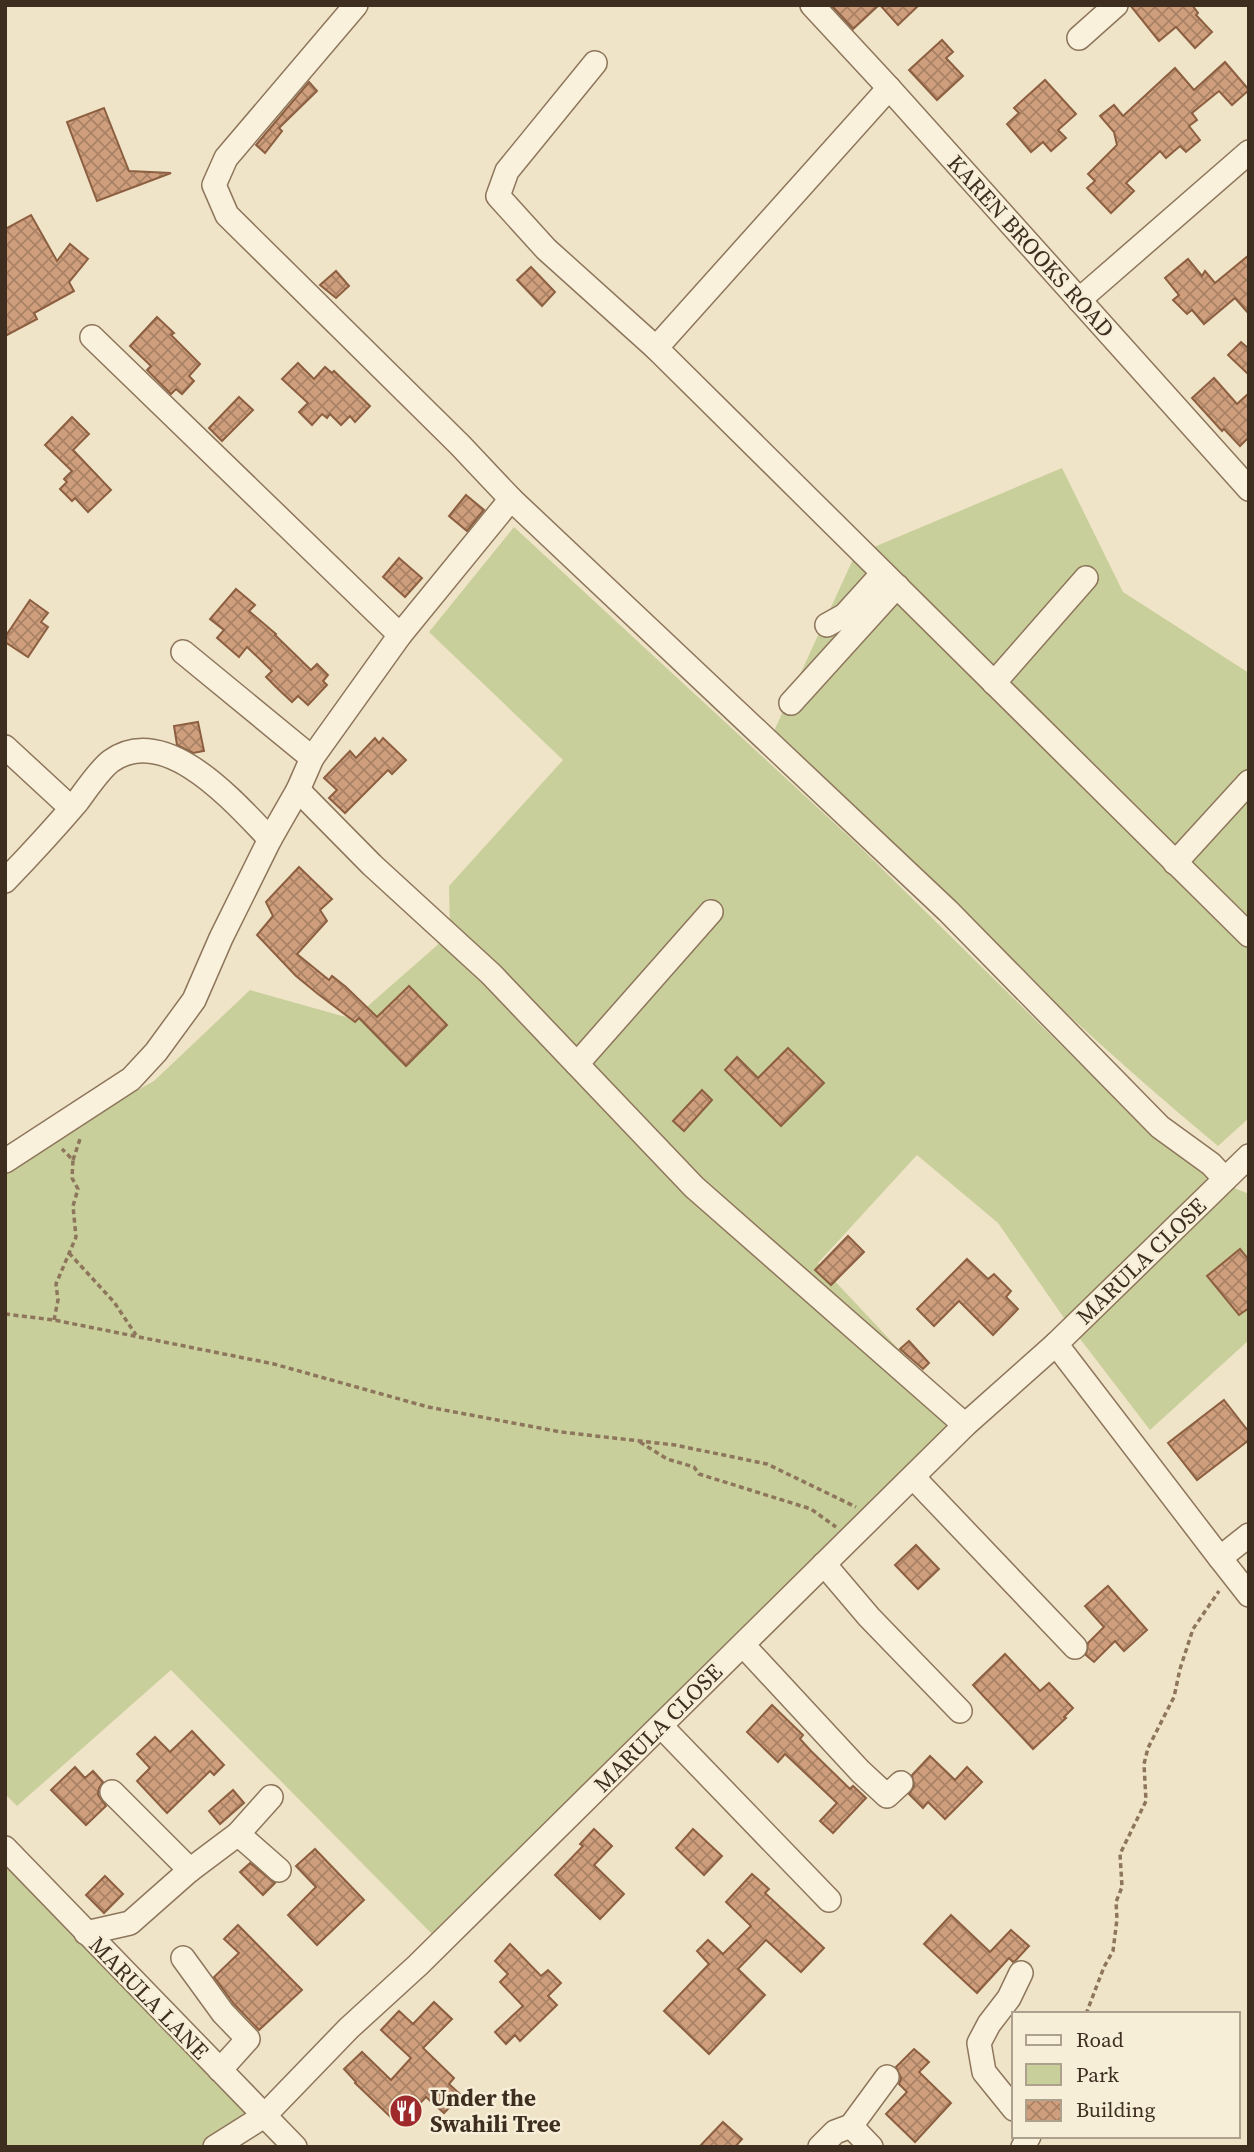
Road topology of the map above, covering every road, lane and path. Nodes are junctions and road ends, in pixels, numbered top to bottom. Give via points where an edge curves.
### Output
1 (356, 5) edge
2 (812, 5) edge
3 (1116, 5) edge
4 (1079, 38) dead end
5 (595, 63) dead end
6 (890, 88) junction
7 (1249, 152) edge
8 (1079, 300) junction
9 (92, 337) dead end
10 (656, 348) junction
11 (1249, 489) edge
12 (511, 499) junction
13 (1086, 578) dead end
14 (890, 580) junction
15 (827, 625) dead end
16 (400, 635) junction
17 (183, 652) dead end
18 (994, 683) junction
19 (791, 703) dead end
20 (5, 747) edge
21 (312, 758) junction
22 (1249, 782) edge
23 (298, 790) junction
24 (71, 808) junction
25 (270, 839) junction
26 (1175, 863) junction
27 (5, 881) edge
28 (711, 912) dead end
29 (1249, 936) edge
30 (577, 1065) junction
31 (54, 1130) junction
32 (1249, 1156) edge
33 (5, 1161) edge
34 (1226, 1179) junction
35 (69, 1253) junction
36 (5, 1314) edge
37 (54, 1320) junction
38 (137, 1336) junction
39 (1056, 1344) junction
40 (965, 1425) junction
41 (639, 1441) junction
42 (913, 1477) junction
43 (874, 1515) junction
44 (1249, 1535) edge
45 (851, 1538) junction
46 (824, 1564) junction
47 (1225, 1565) junction
48 (1249, 1595) edge
49 (743, 1645) junction
50 (1075, 1647) dead end
51 (960, 1711) dead end
52 (661, 1726) junction
53 (901, 1783) dead end
54 (112, 1792) dead end
55 (271, 1797) dead end
56 (237, 1834) junction
57 (5, 1848) edge
58 (190, 1870) junction
59 (279, 1870) dead end
60 (830, 1900) dead end
61 (86, 1933) junction
62 (183, 1958) dead end
63 (1021, 1973) dead end
64 (1087, 2012) edge
65 (220, 2070) junction
66 (882, 2093) dead end
67 (1012, 2106) edge
68 (264, 2116) junction
69 (851, 2126) junction
70 (215, 2147) edge
71 (295, 2147) edge
72 (820, 2147) edge
73 (871, 2147) edge

1 - 12 street via 226,158 214,184 227,215
2 - 6 street, KAREN BROOKS ROAD
3 - 4 street
5 - 10 street via 507,171 498,196 546,249
6 - 8 street, KAREN BROOKS ROAD
6 - 10 street
7 - 8 street
8 - 11 street, KAREN BROOKS ROAD
9 - 16 street
10 - 14 street
12 - 16 street
12 - 34 street via 948,911 1160,1127
13 - 18 street
14 - 15 street
14 - 18 street
14 - 19 street
16 - 21 street
17 - 21 street
18 - 26 street
20 - 24 street
21 - 23 street
22 - 26 street
23 - 25 street
23 - 30 street via 491,974
24 - 25 street via 111,761 139,750 164,752 218,786
24 - 27 street
25 - 31 street via 187,1011 131,1079
26 - 29 street
28 - 30 street
30 - 40 street via 694,1187
31 - 33 street
31 - 35 path via 63,1152 73,1160 72,1178 78,1189 73,1206 76,1237
32 - 34 street, MARULA CLOSE
34 - 39 street, MARULA CLOSE
35 - 37 path via 56,1284
35 - 38 path via 114,1302
36 - 37 path
37 - 38 path
38 - 41 path via 274,1364 428,1407 561,1432
39 - 40 street, MARULA CLOSE
39 - 47 street, MARULA CLOSE
40 - 42 street, MARULA CLOSE
41 - 43 path via 767,1464
41 - 45 path via 667,1459 694,1467 699,1474 811,1509
42 - 43 street, MARULA CLOSE
42 - 50 street
43 - 45 street, MARULA CLOSE
44 - 47 street
45 - 46 street, MARULA CLOSE
46 - 49 street, MARULA CLOSE
46 - 51 street
47 - 48 street, MARULA CLOSE
47 - 64 path via 1193,1629 1174,1697 1148,1748 1146,1801 1120,1854 1122,1887 1116,1902 1113,1951
49 - 52 street, MARULA CLOSE
49 - 53 street via 887,1796
52 - 60 street
52 - 68 street, MARULA CLOSE
54 - 58 street
55 - 56 street
56 - 58 street
56 - 59 street
57 - 61 street, MARULA LANE
58 - 61 street via 130,1923
61 - 65 street, MARULA LANE
62 - 65 street via 248,2039
63 - 67 street via 979,2043 984,2071
65 - 68 street, MARULA LANE
66 - 69 street
68 - 70 street, MARULA CLOSE
68 - 71 street, MARULA LANE
69 - 72 street via 835,2132
69 - 73 street

